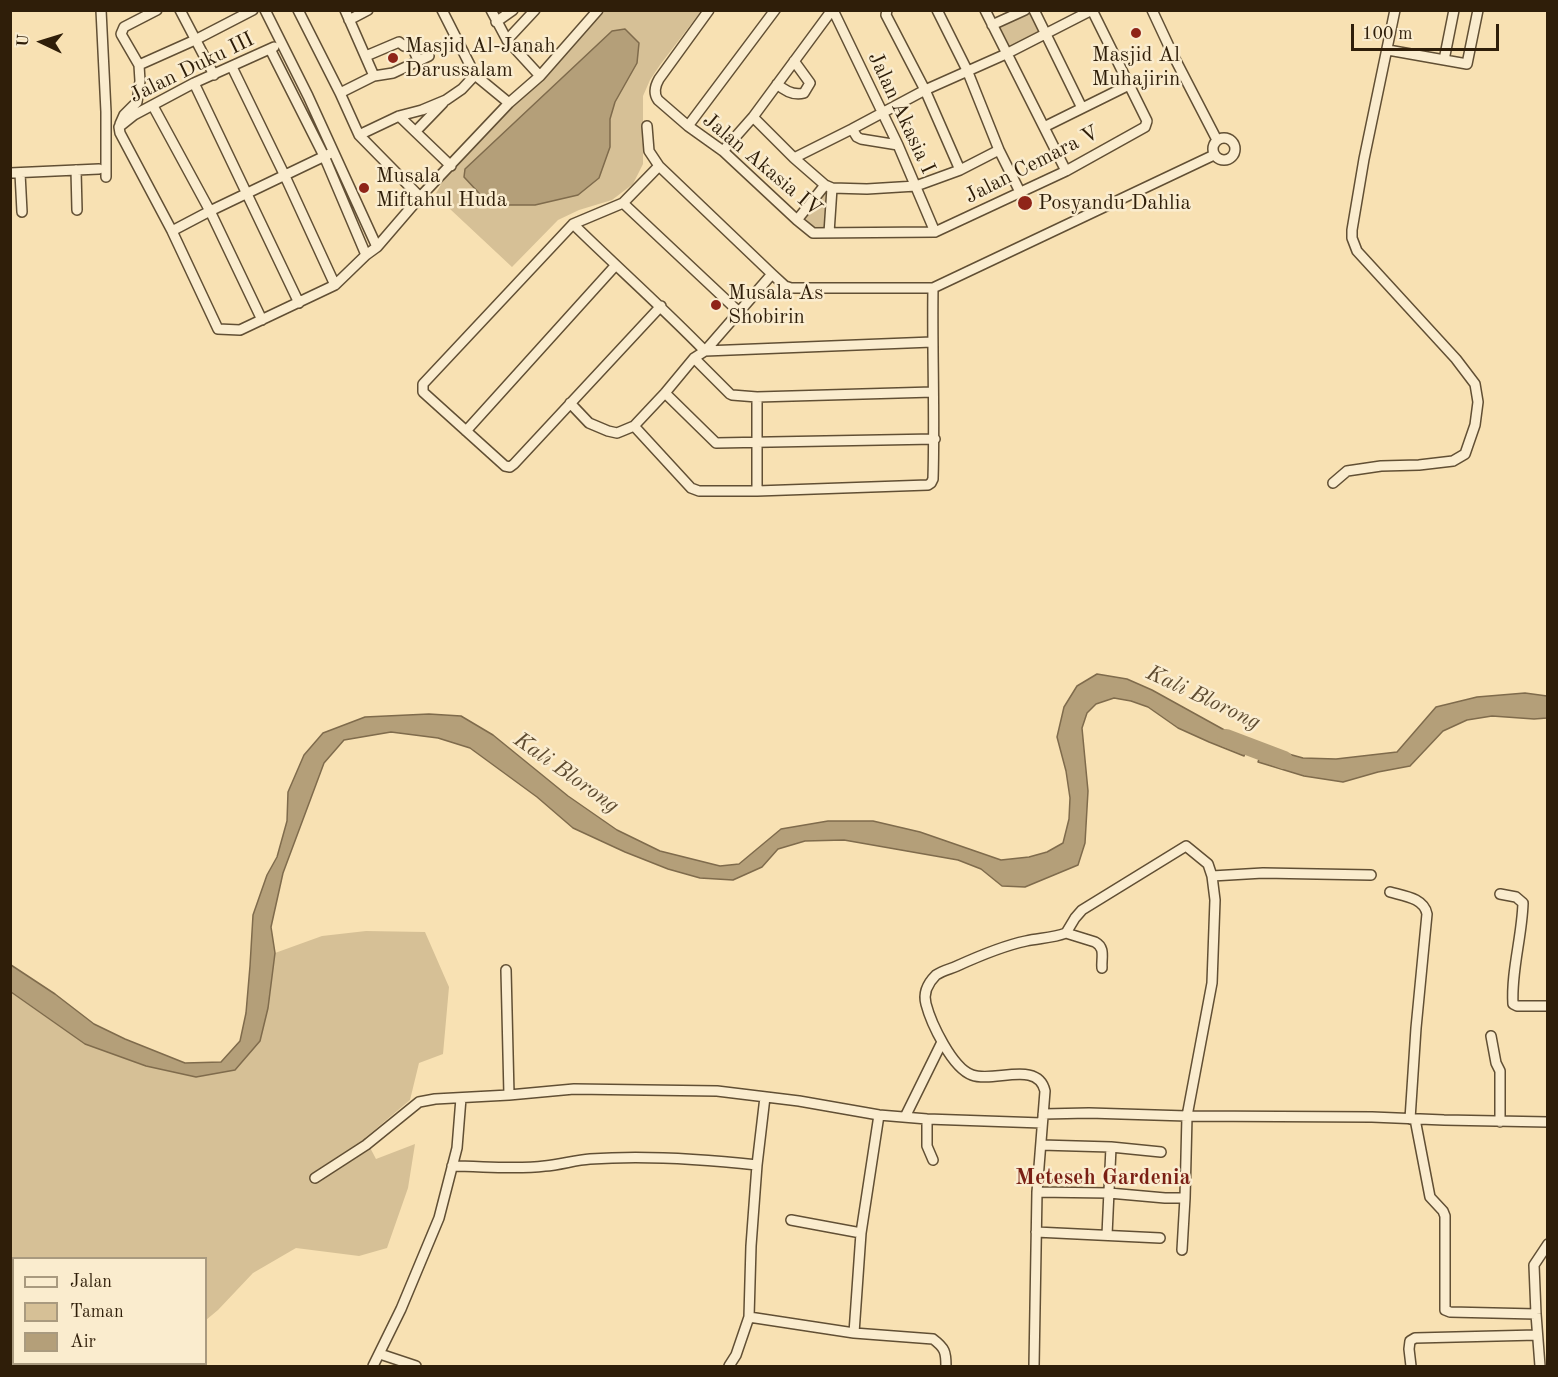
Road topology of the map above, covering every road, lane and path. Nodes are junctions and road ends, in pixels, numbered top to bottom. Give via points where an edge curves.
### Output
1 (101, 10) edge
2 (157, 10) edge
3 (180, 10) edge
4 (253, 10) edge
5 (264, 10) edge
6 (298, 10) edge
7 (368, 10) edge
8 (442, 10) edge
9 (491, 10) edge
10 (513, 10) edge
11 (535, 10) edge
12 (598, 10) edge
13 (709, 10) edge
14 (775, 10) edge
15 (832, 10) edge
16 (887, 10) edge
17 (937, 10) edge
18 (985, 10) edge
19 (1025, 10) edge
20 (1034, 10) edge
21 (1092, 10) edge
22 (1152, 10) edge
23 (1395, 10) edge
24 (1454, 10) edge
25 (1478, 10) edge
26 (347, 15) edge
27 (496, 22) junction
28 (992, 26) junction
29 (1046, 34) junction
30 (195, 40) junction
31 (507, 40) junction
32 (281, 42) junction
33 (270, 49) junction
34 (1388, 50) junction
35 (1006, 54) junction
36 (366, 56) junction
37 (429, 56) dead end
38 (418, 60) junction
39 (1444, 60) junction
40 (794, 61) junction
41 (140, 65) junction
42 (232, 67) junction
43 (967, 70) junction
44 (214, 75) junction
45 (475, 75) junction
46 (374, 76) junction
47 (540, 76) junction
48 (194, 83) junction
49 (777, 84) junction
50 (1129, 85) junction
51 (925, 90) junction
52 (340, 93) junction
53 (446, 100) junction
54 (509, 103) junction
55 (153, 106) junction
56 (1082, 108) junction
57 (882, 113) junction
58 (399, 116) junction
59 (753, 117) junction
60 (647, 126) dead end
61 (688, 126) junction
62 (119, 127) junction
63 (1044, 127) junction
64 (852, 129) junction
65 (416, 131) junction
66 (359, 135) junction
67 (1217, 140) junction
68 (898, 145) junction
69 (999, 150) junction
70 (723, 151) junction
71 (333, 152) junction
72 (1214, 154) junction
73 (324, 156) junction
74 (794, 158) junction
75 (451, 166) junction
76 (659, 166) junction
77 (99, 169) dead end
78 (76, 170) junction
79 (960, 170) junction
80 (1066, 171) junction
81 (15, 173) edge
82 (284, 174) junction
83 (106, 177) dead end
84 (916, 186) junction
85 (829, 187) junction
86 (1020, 192) junction
87 (247, 194) junction
88 (420, 197) junction
89 (623, 203) junction
90 (77, 210) dead end
91 (210, 211) junction
92 (22, 212) dead end
93 (797, 220) junction
94 (573, 224) junction
95 (172, 231) junction
96 (935, 232) junction
97 (829, 233) junction
98 (377, 247) junction
99 (366, 255) junction
100 (615, 266) junction
101 (772, 274) junction
102 (335, 285) junction
103 (933, 288) junction
104 (299, 303) junction
105 (661, 306) junction
106 (739, 312) junction
107 (262, 320) junction
108 (932, 342) junction
109 (705, 351) junction
110 (694, 358) junction
111 (933, 392) junction
112 (665, 393) junction
113 (757, 397) junction
114 (570, 403) junction
115 (634, 426) junction
116 (466, 431) junction
117 (935, 439) junction
118 (756, 442) junction
119 (1333, 483) dead end
120 (757, 491) junction
121 (1371, 875) dead end
122 (1212, 876) junction
123 (1390, 892) dead end
124 (1500, 894) dead end
125 (1066, 933) junction
126 (1102, 969) dead end
127 (506, 970) dead end
128 (1548, 1006) edge
129 (1491, 1036) dead end
130 (942, 1042) junction
131 (509, 1095) junction
132 (765, 1097) junction
133 (461, 1098) junction
134 (879, 1115) junction
135 (1187, 1116) junction
136 (905, 1117) junction
137 (1042, 1118) junction
138 (927, 1119) junction
139 (1413, 1119) junction
140 (1500, 1122) junction
141 (1548, 1122) edge
142 (1041, 1144) junction
143 (1111, 1148) junction
144 (1161, 1152) dead end
145 (933, 1160) dead end
146 (757, 1165) junction
147 (452, 1166) junction
148 (315, 1178) dead end
149 (1037, 1192) junction
150 (1109, 1193) junction
151 (1185, 1198) junction
152 (791, 1220) dead end
153 (1036, 1232) junction
154 (861, 1233) junction
155 (1107, 1235) junction
156 (1160, 1238) dead end
157 (1547, 1246) edge
158 (1182, 1250) dead end
159 (1536, 1314) junction
160 (749, 1317) junction
161 (854, 1333) junction
162 (1537, 1335) junction
163 (1543, 1353) edge
164 (380, 1354) junction
165 (374, 1366) edge
166 (416, 1366) edge
167 (729, 1366) edge
168 (946, 1366) edge
169 (1034, 1366) edge
170 (1411, 1366) edge
171 (1540, 1366) edge

1 - 83 street
2 - 41 street via 121,30
3 - 30 street
4 - 30 street
5 - 32 street
6 - 52 street
7 - 26 street
8 - 45 street
9 - 27 street
10 - 27 street
11 - 31 street
12 - 47 street
13 - 61 street, Jalan Akasia IV via 655,90 658,100
14 - 61 street
15 - 40 street
15 - 57 street, Jalan Akasia I
16 - 51 street via 886,15
17 - 43 street
18 - 28 street
19 - 28 street
20 - 29 street
21 - 29 street
21 - 50 street
22 - 67 street
23 - 34 street
24 - 39 street
25 - 39 street via 1467,64
26 - 36 street
27 - 31 street
28 - 35 street
29 - 35 street
29 - 56 street
30 - 41 street
30 - 44 street
31 - 47 street
32 - 33 street, Jalan Duku III
32 - 71 street
33 - 42 street, Jalan Duku III
33 - 73 street
34 - 39 street
34 - 119 street via 1364,159 1352,238 1357,251 1456,359 1475,384 1478,402 1466,454 1453,461 1347,471
35 - 43 street
35 - 63 street
36 - 38 street via 399,42 411,44
36 - 46 street
37 - 38 street
38 - 46 street via 393,73
40 - 49 street
40 - 49 street via 810,83 804,93 786,92
41 - 62 street via 137,102
42 - 44 street, Jalan Duku III
42 - 82 street
43 - 51 street
43 - 69 street
44 - 48 street, Jalan Duku III
45 - 53 street
45 - 54 street
46 - 52 street
47 - 54 street
48 - 55 street, Jalan Duku III
48 - 87 street
49 - 59 street
50 - 56 street
50 - 80 street, Jalan Cemara V via 1147,121 1144,127
51 - 57 street
51 - 79 street
52 - 66 street
53 - 58 street
53 - 65 street
54 - 75 street
55 - 62 street, Jalan Duku III
55 - 91 street
56 - 63 street
57 - 64 street
57 - 68 street, Jalan Akasia I
58 - 65 street
58 - 66 street
59 - 70 street
59 - 74 street
60 - 76 street via 649,151
61 - 70 street, Jalan Akasia IV
62 - 95 street
63 - 80 street
64 - 68 street via 861,139
64 - 74 street
65 - 75 street
66 - 88 street
67 - 72 street
67 - 72 street via 1228,138 1235,152 1224,161
68 - 84 street, Jalan Akasia I
69 - 79 street
69 - 86 street
70 - 93 street, Jalan Akasia IV
71 - 73 street
71 - 98 street
72 - 103 street
73 - 82 street
73 - 99 street
74 - 85 street
75 - 88 street
76 - 89 street
76 - 101 street
77 - 78 street
78 - 81 street
78 - 90 street
79 - 84 street
80 - 86 street, Jalan Cemara V
81 - 92 street
82 - 87 street
82 - 102 street
84 - 85 street
84 - 96 street, Jalan Akasia I
85 - 93 street
85 - 97 street
86 - 96 street, Jalan Cemara V
87 - 91 street
87 - 104 street
88 - 98 street
89 - 94 street
89 - 106 street
91 - 95 street
91 - 107 street
93 - 97 street, Jalan Akasia IV via 813,233
94 - 100 street
94 - 116 street via 423,384 424,394
95 - 107 street via 218,329 240,330
96 - 97 street, Jalan Akasia IV
98 - 99 street
99 - 102 street
100 - 105 street
100 - 116 street
101 - 103 street via 791,288
101 - 106 street
102 - 104 street
103 - 108 street
104 - 107 street
105 - 109 street
105 - 114 street
106 - 109 street
108 - 109 street
108 - 111 street
109 - 110 street
110 - 112 street
110 - 113 street via 730,394
111 - 113 street
111 - 117 street
112 - 115 street
112 - 118 street via 716,443
113 - 118 street
114 - 115 street via 599,428 617,433
114 - 116 street via 510,467
115 - 120 street via 691,488
117 - 118 street
117 - 120 street via 933,479 928,485
118 - 120 street
121 - 122 street
122 - 125 street via 1208,864 1186,846 1082,910
122 - 135 street via 1212,983
123 - 139 street via 1421,901 1428,914 1416,1028
124 - 128 street via 1516,897 1522,903 1513,1004
125 - 126 street via 1099,944 1103,951
125 - 130 street via 1025,942 938,974 929,983 925,1003
127 - 131 street
129 - 140 street via 1500,1071
130 - 136 street
130 - 137 street via 960,1068 974,1076 1029,1074 1040,1079 1045,1091
131 - 132 street via 585,1089 717,1091
131 - 133 street
132 - 134 street
132 - 146 street
133 - 147 street
133 - 148 street via 419,1102 366,1145
134 - 136 street
134 - 154 street
135 - 137 street via 1112,1113
135 - 139 street
135 - 151 street
136 - 138 street
137 - 138 street
137 - 142 street
138 - 145 street via 927,1146
139 - 140 street
139 - 159 street via 1430,1197 1445,1216 1445,1310
140 - 141 street
142 - 143 street
142 - 149 street
143 - 144 street
143 - 150 street
146 - 147 street via 648,1158 589,1159 544,1167
146 - 160 street
147 - 164 street via 438,1218
149 - 150 street
149 - 153 street
150 - 151 street
150 - 155 street
151 - 158 street
152 - 154 street
153 - 155 street
153 - 169 street
154 - 161 street
155 - 156 street
157 - 159 street via 1534,1266
159 - 162 street
160 - 161 street
160 - 167 street
161 - 168 street via 933,1339 946,1353
162 - 163 street
162 - 170 street via 1415,1338 1410,1341
163 - 171 street
164 - 165 street
164 - 166 street

